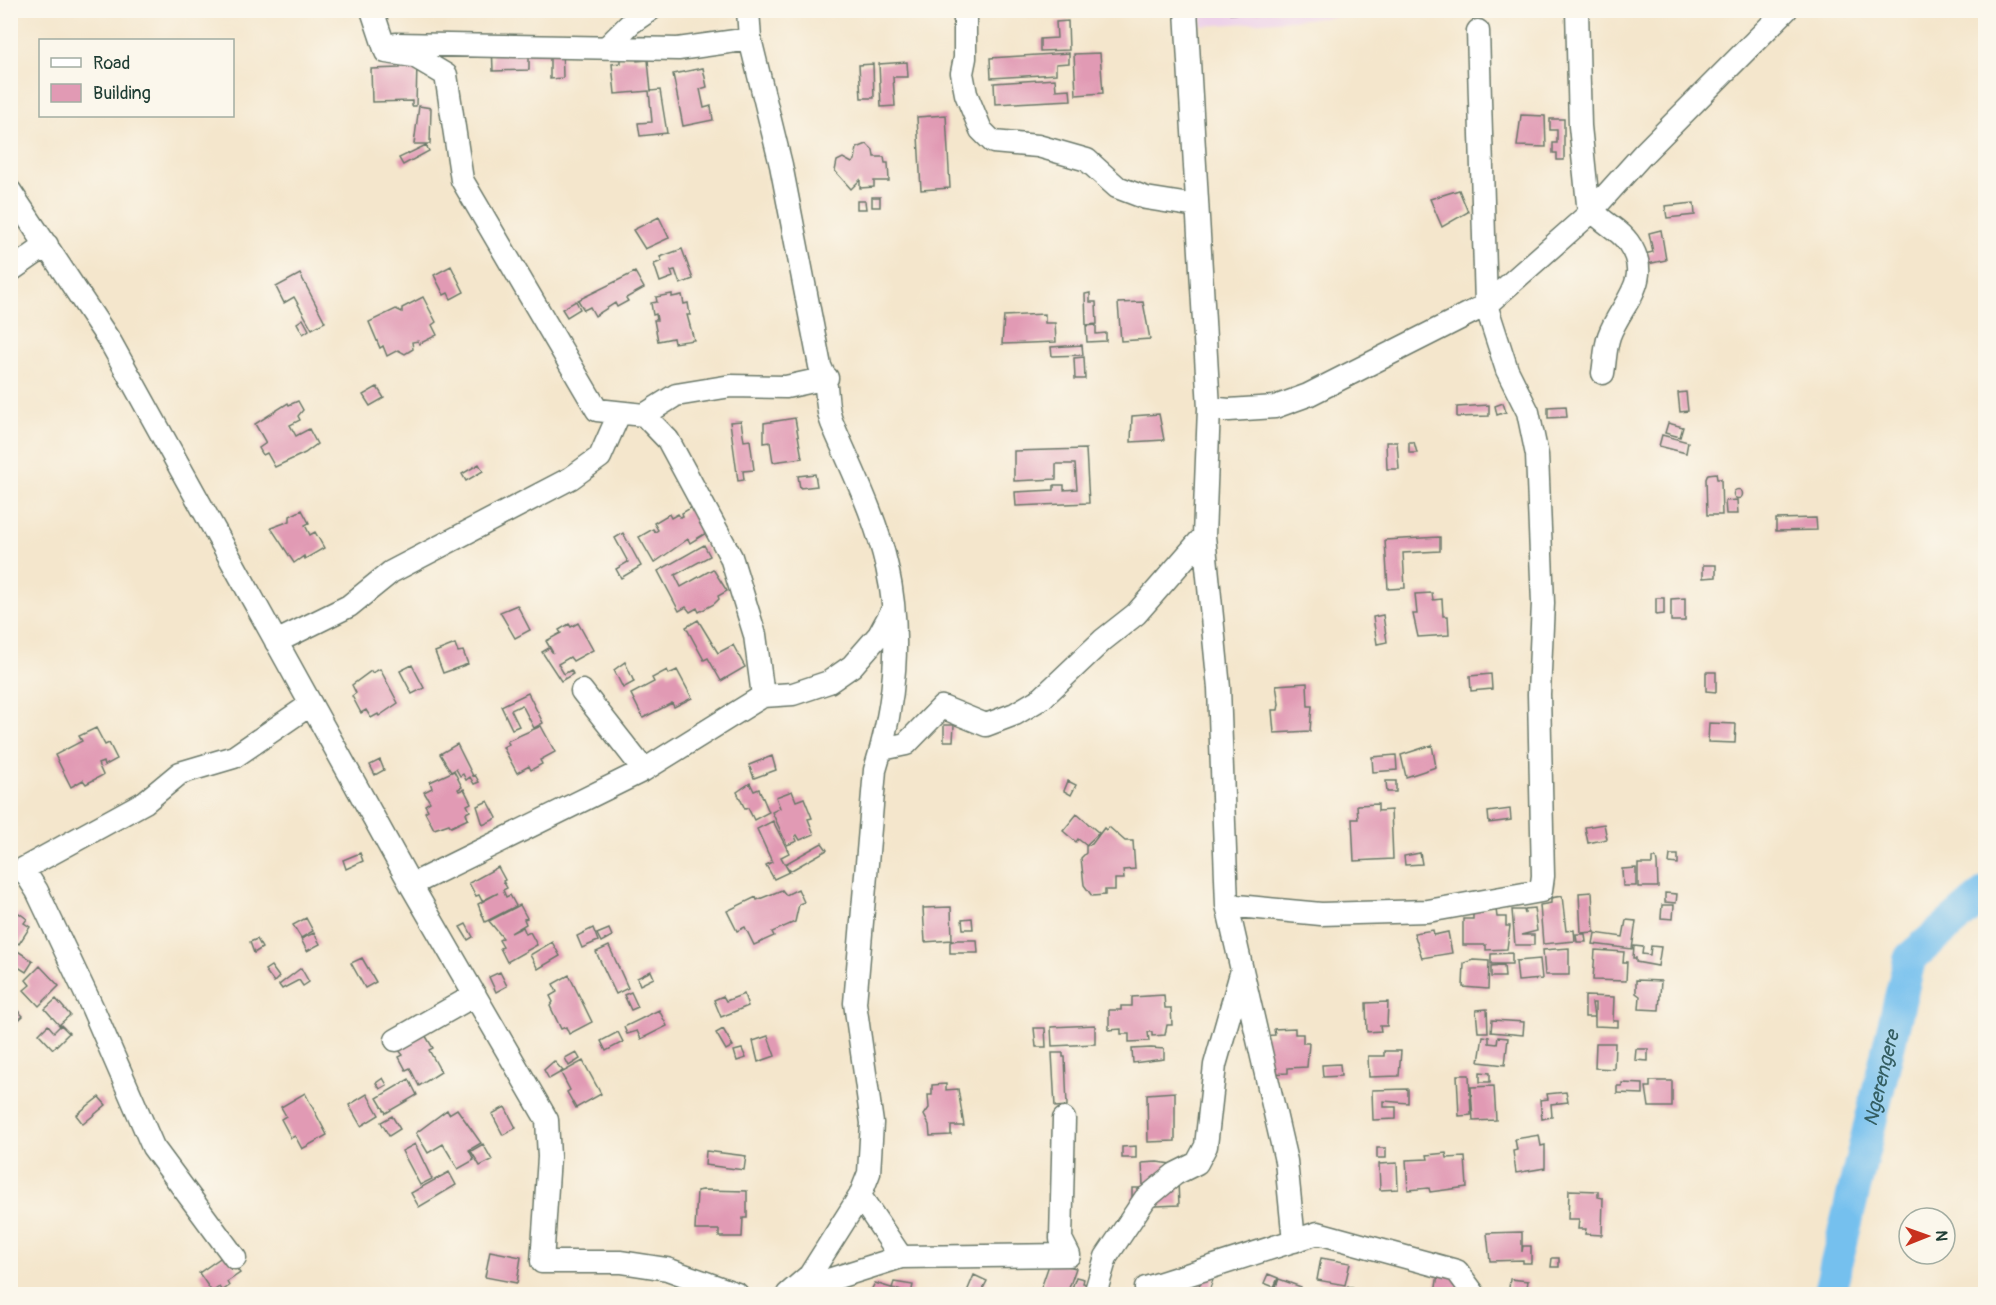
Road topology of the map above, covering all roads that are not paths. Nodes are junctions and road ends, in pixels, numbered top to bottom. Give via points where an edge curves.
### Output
1 (372, 10) edge
2 (650, 10) edge
3 (748, 10) edge
4 (965, 10) edge
5 (1186, 10) edge
6 (1576, 10) edge
7 (1786, 10) edge
8 (1478, 31) dead end
9 (750, 39) junction
10 (382, 43) junction
11 (608, 46) junction
12 (10, 191) edge
13 (1196, 206) junction
14 (1589, 214) junction
15 (47, 246) junction
16 (10, 271) edge
17 (1486, 305) junction
18 (1603, 374) dead end
19 (826, 378) junction
20 (1209, 408) junction
21 (619, 414) junction
22 (644, 415) junction
23 (1204, 536) junction
24 (892, 611) junction
25 (276, 642) junction
26 (582, 691) dead end
27 (763, 696) junction
28 (311, 704) junction
29 (882, 749) junction
30 (644, 770) junction
31 (411, 885) junction
32 (1227, 905) junction
33 (1243, 969) junction
34 (475, 995) junction
35 (396, 1041) dead end
36 (1064, 1119) dead end
37 (860, 1196) junction
38 (1294, 1241) junction
39 (901, 1257) junction
40 (235, 1258) dead end
41 (1146, 1288) dead end
42 (791, 1293) edge
43 (737, 1294) edge
44 (1095, 1294) edge
45 (1474, 1294) edge

1 - 10 street
2 - 11 street
3 - 9 street
4 - 13 street via 962,73 966,94 981,130 993,142 1038,146 1087,160 1116,187 1146,198
5 - 13 street
6 - 14 street via 1580,126
7 - 14 street via 1650,146
8 - 17 street
9 - 11 street via 678,48
9 - 19 street via 781,165 820,366
10 - 11 street
10 - 21 street via 386,51 414,56 446,75 462,180 597,411
12 - 15 street
13 - 20 street
14 - 17 street
14 - 18 street via 1593,211 1626,240 1632,248 1638,276 1609,337
15 - 16 street
15 - 25 street via 111,343
17 - 20 street via 1308,395 1275,407
17 - 32 street via 1507,370 1528,412 1537,455 1543,603 1539,694 1541,891 1428,911 1321,914
19 - 22 street via 786,387 730,386 676,395
19 - 24 street via 830,419 876,529 887,568
20 - 23 street
21 - 22 street
21 - 25 street via 600,457 571,478 391,572 349,606
22 - 27 street via 668,440 731,557 755,635
23 - 29 street via 1136,614 1042,698 986,725 942,707 906,744
23 - 32 street via 1219,688
24 - 27 street via 879,635 852,666 829,682 793,694
24 - 29 street via 896,663
25 - 28 street
26 - 30 street
27 - 30 street
28 - 31 street
28 - 40 street via 234,757 180,773 145,802 23,868 93,1009 153,1147
29 - 37 street via 874,781 855,1003 872,1123 869,1173
30 - 31 street
31 - 34 street
32 - 33 street
33 - 38 street via 1286,1161
33 - 44 street via 1215,1065 1206,1146 1197,1163 1175,1174 1145,1199 1106,1257
34 - 35 street
34 - 43 street via 546,1120 549,1157 542,1262 621,1262 667,1269
36 - 39 street via 1061,1239 1069,1255
37 - 39 street
37 - 42 street via 810,1275
38 - 41 street
38 - 45 street via 1318,1233 1457,1271
39 - 42 street

